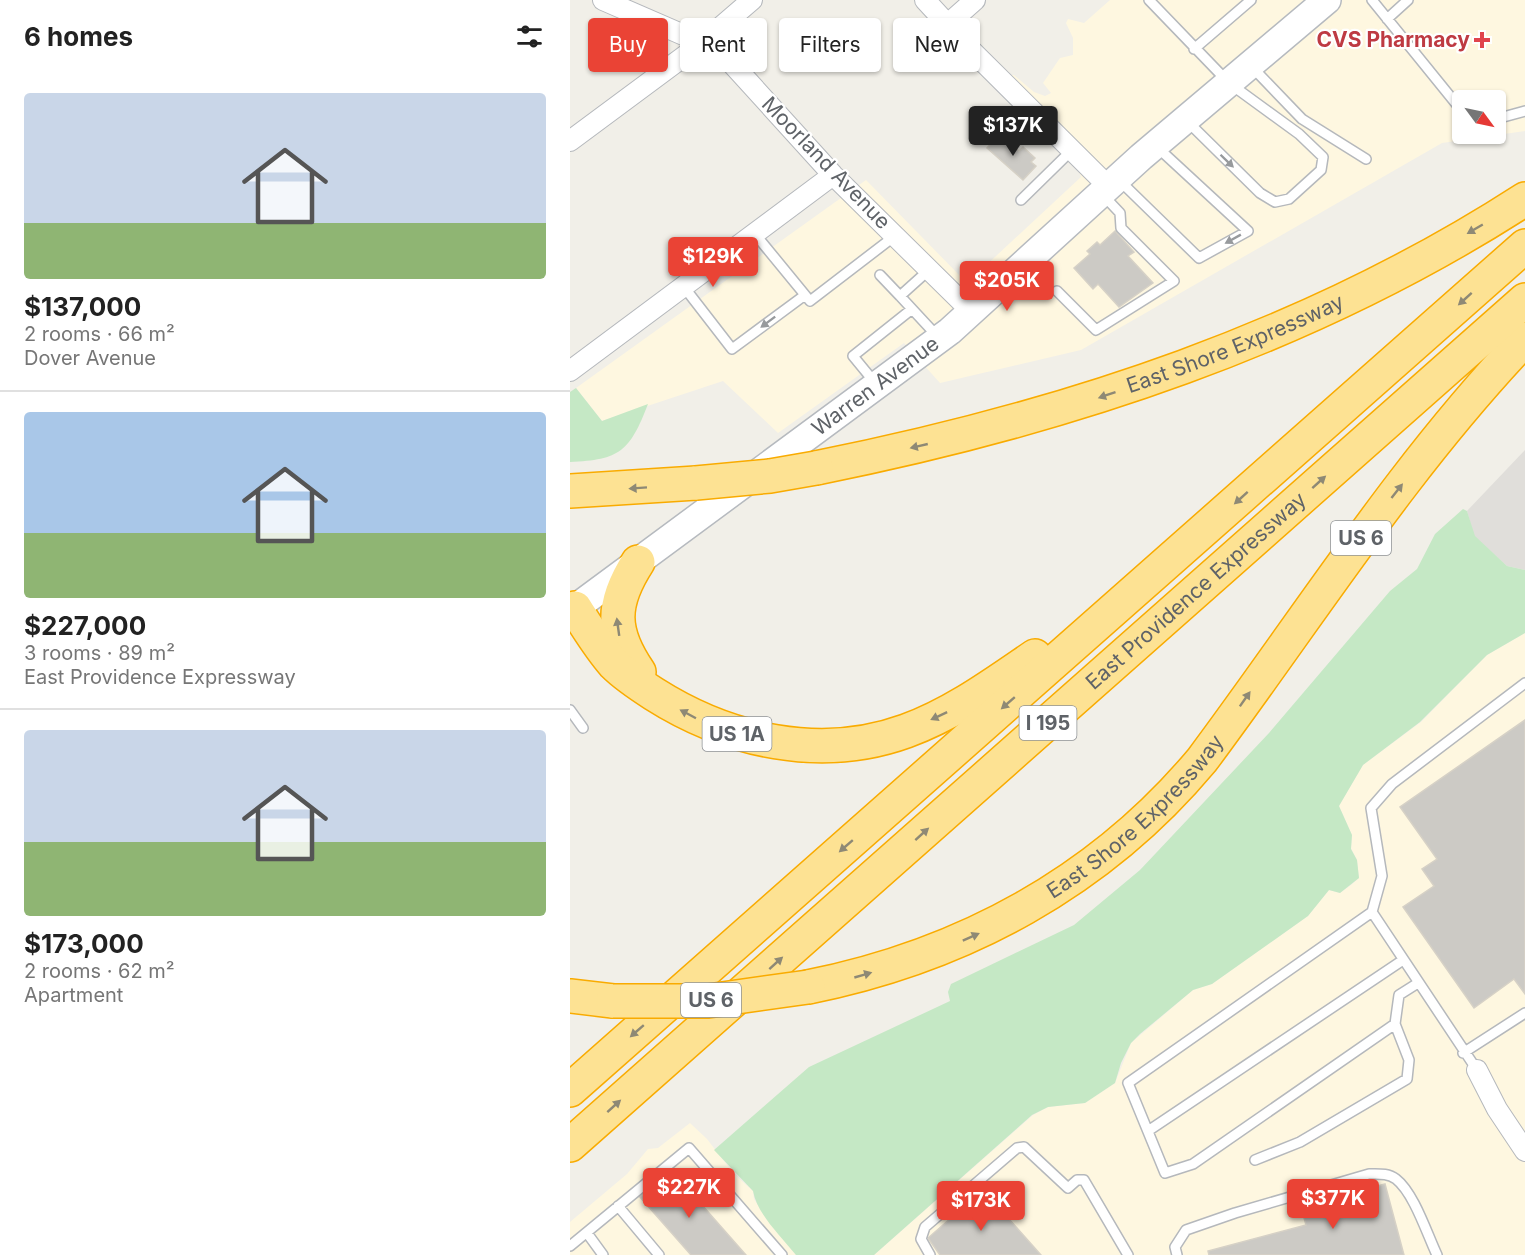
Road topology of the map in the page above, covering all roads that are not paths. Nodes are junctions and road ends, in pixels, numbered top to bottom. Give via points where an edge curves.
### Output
1 (603, 0) edge
2 (752, 0) edge
3 (925, 0) edge
4 (975, 0) edge
5 (1149, 0) edge
6 (1251, 0) edge
7 (1327, 0) edge
8 (1372, 0) edge
9 (1408, 0) edge
10 (731, 18) edge
11 (942, 18) edge
12 (955, 18) edge
13 (1387, 18) junction
14 (680, 33) edge
15 (1194, 49) junction
16 (980, 57) edge
17 (680, 59) edge
18 (1250, 65) junction
19 (740, 72) edge
20 (1230, 83) junction
21 (1452, 99) edge
22 (1525, 111) edge
23 (1506, 116) edge
24 (1186, 120) junction
25 (570, 141) edge
26 (1155, 145) junction
27 (1072, 150) junction
28 (1366, 159) dead end
29 (833, 175) junction
30 (1109, 186) junction
31 (1525, 199) edge
32 (1021, 200) dead end
33 (755, 234) junction
34 (896, 235) junction
35 (1525, 246) edge
36 (930, 269) junction
37 (880, 275) dead end
38 (684, 287) junction
39 (1057, 291) dead end
40 (805, 295) junction
41 (900, 296) junction
42 (1525, 300) edge
43 (912, 309) junction
44 (972, 312) junction
45 (940, 339) junction
46 (1525, 339) edge
47 (570, 371) edge
48 (878, 387) junction
49 (570, 491) edge
50 (638, 562) junction
51 (1146, 581) junction
52 (572, 606) edge
53 (1525, 683) edge
54 (657, 695) junction
55 (570, 710) edge
56 (583, 728) dead end
57 (1372, 912) junction
58 (1403, 960) junction
59 (1418, 983) junction
60 (570, 998) edge
61 (1525, 1013) edge
62 (1395, 1024) junction
63 (1463, 1053) junction
64 (1477, 1070) joint
65 (570, 1090) edge
66 (1148, 1131) junction
67 (570, 1145) edge
68 (1525, 1151) edge
69 (1255, 1160) dead end
70 (618, 1206) junction
71 (587, 1233) junction
72 (570, 1246) edge
73 (603, 1255) edge
74 (659, 1255) edge
75 (782, 1255) edge
76 (930, 1255) edge
77 (1128, 1255) edge
78 (1177, 1255) edge
79 (1437, 1255) edge

1 - 14 street, Moorland Avenue
2 - 10 street
3 - 11 street
4 - 12 street
5 - 15 lane
6 - 15 lane
7 - 18 main road, Warren Avenue / US 1A
8 - 13 lane
9 - 13 lane
13 - 21 lane
15 - 20 lane
16 - 27 street
17 - 25 street
18 - 20 main road, Warren Avenue / US 1A
18 - 28 lane via 1302,119
19 - 29 street, Moorland Avenue
20 - 24 main road, Warren Avenue / US 1A
24 -> 20 lane via 1260,193 1275,202 1289,199 1321,170 1323,157
22 - 23 lane
24 - 26 main road, Warren Avenue / US 1A
26 - 30 main road, Warren Avenue / US 1A
26 -> 30 lane via 1248,231 1199,258
27 - 30 street
27 - 32 lane
29 - 33 street
29 - 34 street, Moorland Avenue
30 - 39 lane via 1120,213 1121,228 1174,281 1096,330
30 - 44 main road, Warren Avenue / US 1A
31 -> 49 highway, East Shore Expressway, bridge via 1367,288 1279,329 1091,400 975,434 816,468 696,483
33 - 38 street
33 - 40 lane
34 - 36 street, Moorland Avenue
34 - 40 lane via 810,301
35 -> 51 highway, East Providence Expressway / I 195
36 - 41 lane
36 - 44 street, Moorland Avenue
37 - 41 lane
40 -> 38 lane via 732,349
38 - 47 street
41 - 43 lane
67 -> 42 highway, East Providence Expressway / I 195
43 - 45 lane
43 - 48 lane via 853,356
44 - 45 main road, Warren Avenue / US 1A
45 - 48 main road, Warren Avenue / US 1A
60 -> 46 highway, East Shore Expressway / US 6, bridge via 708,1001 808,987 886,968 974,935 1054,892 1140,826 1202,759 1395,492
48 - 50 main road, Warren Avenue / US 1A
50 - 52 main road, Warren Avenue
54 -> 50 highway, US 1A via 627,653 617,626 621,592
51 -> 54 highway, US 1A via 960,706 906,731 862,743 805,744 748,736 707,723
51 -> 65 highway, East Providence Expressway / I 195
52 - 54 highway via 615,664
53 - 57 lane via 1392,783 1371,808 1382,876
55 - 56 lane
57 - 58 lane
57 - 66 lane via 1128,1083
58 - 59 lane
58 - 66 lane
59 - 62 lane via 1399,995
59 - 63 lane
61 - 63 lane
62 - 66 lane via 1193,1164 1165,1173
62 - 69 lane via 1408,1060 1407,1079 1300,1142
63 - 64 lane
64 - 68 street
70 - 71 lane
70 - 74 lane
70 - 75 lane via 689,1148
71 - 72 lane
71 - 73 lane
76 - 77 lane via 921,1239 926,1227 1017,1148 1024,1147 1068,1188 1077,1180 1084,1180
78 - 79 lane via 1175,1247 1186,1230 1377,1174 1395,1178 1406,1189

